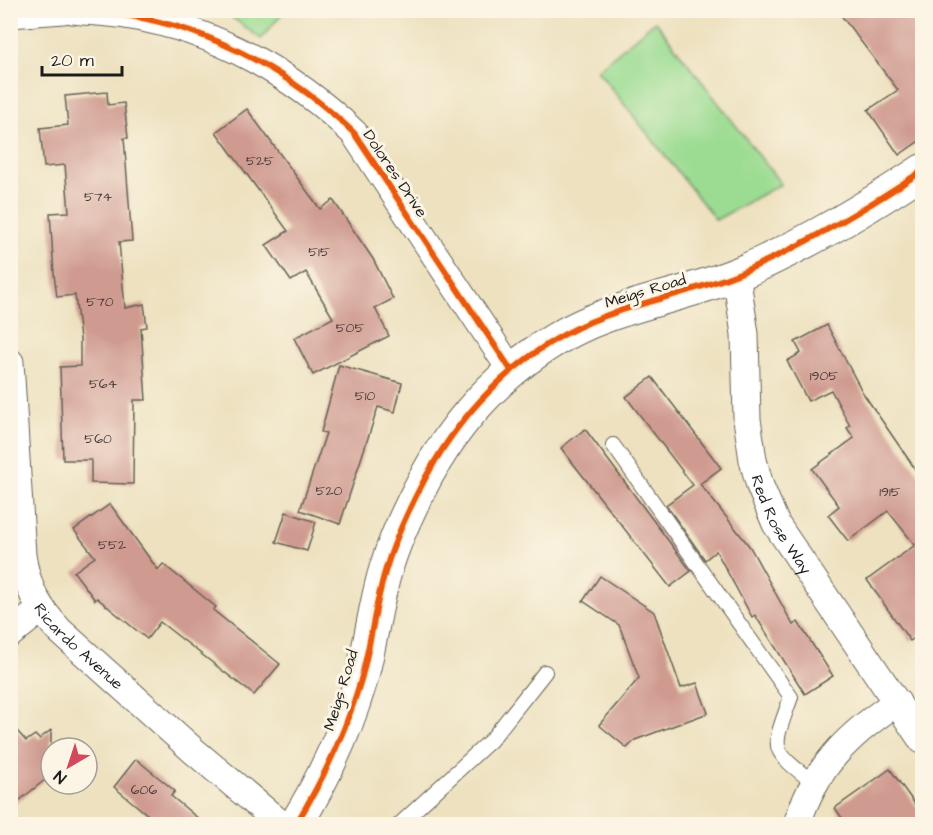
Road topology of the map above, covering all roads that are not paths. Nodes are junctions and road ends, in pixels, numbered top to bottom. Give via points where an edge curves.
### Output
1 (63, 10) edge
2 (72, 10) edge
3 (10, 15) edge
4 (922, 171) edge
5 (736, 274) junction
6 (10, 362) edge
7 (511, 370) junction
8 (613, 445) dead end
9 (40, 610) junction
10 (10, 634) edge
11 (545, 672) dead end
12 (897, 702) junction
13 (922, 740) edge
14 (814, 783) junction
15 (801, 822) edge
16 (281, 825) edge
17 (296, 825) edge
18 (400, 825) edge

1 - 3 street
2 - 7 street, Dolores Drive via 130,15 211,38 263,63 328,108 354,134
4 - 5 main road, Meigs Road via 851,218
5 - 7 main road, Meigs Road via 605,316 560,336
5 - 12 street, Red Rose Way via 745,334 747,419 760,486 776,524
6 - 9 street, Ricardo Avenue via 22,555
7 - 17 main road, Meigs Road via 456,430 427,474 397,536 381,585 360,682 337,747
8 - 14 lane via 791,697 776,740 781,757
9 - 10 street
9 - 16 street, Ricardo Avenue
11 - 18 lane via 491,740
12 - 13 street, Red Rose Way
12 - 14 street via 863,725 833,753
14 - 15 street

